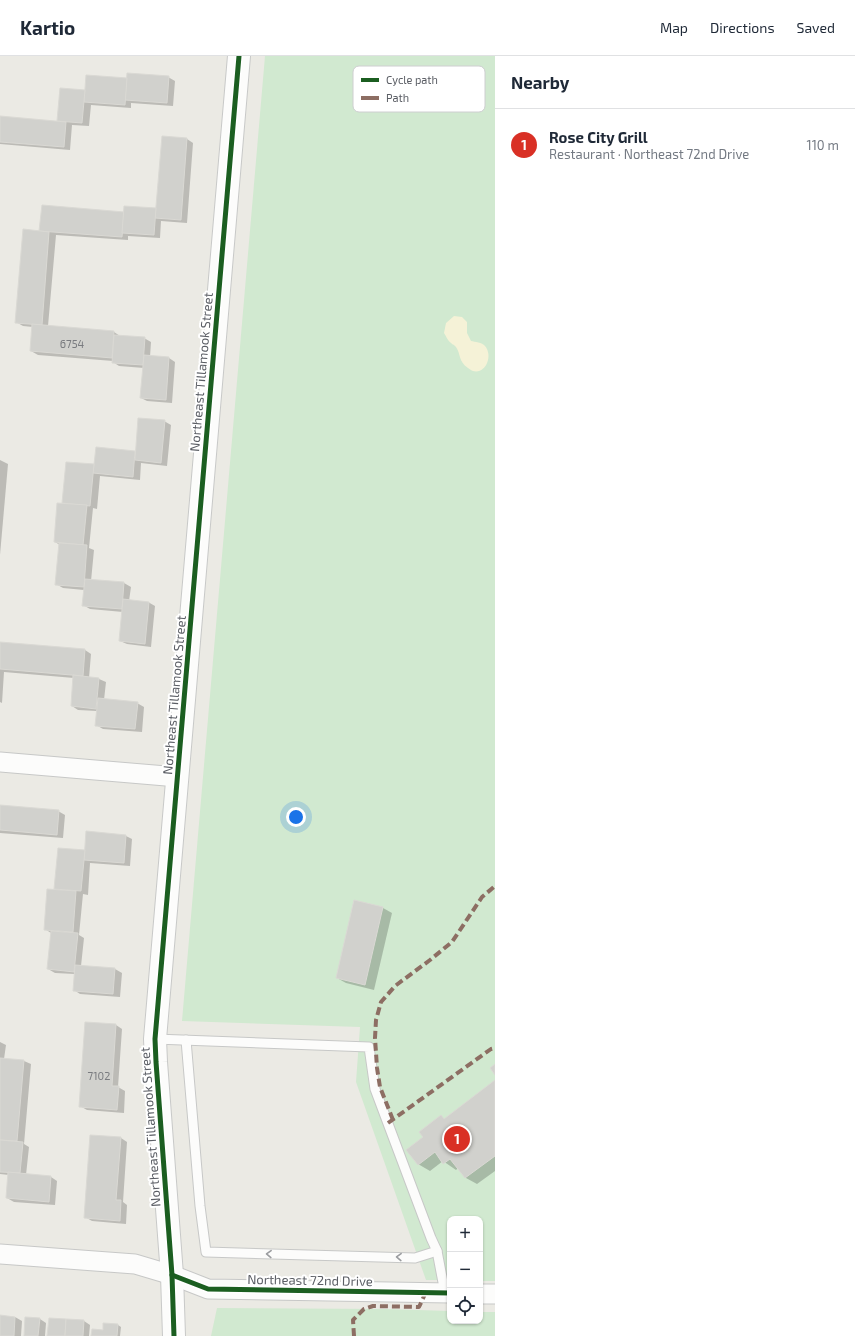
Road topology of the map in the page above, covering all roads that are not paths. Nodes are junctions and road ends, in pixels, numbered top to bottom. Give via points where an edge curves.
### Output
1 (239, 56) edge
2 (0, 762) edge
3 (178, 777) junction
4 (156, 1039) junction
5 (186, 1040) junction
6 (437, 1251) junction
7 (0, 1254) edge
8 (172, 1275) junction
9 (447, 1289) edge
10 (447, 1293) edge
11 (483, 1294) edge
12 (495, 1294) edge
13 (174, 1336) edge

1 - 3 street, Northeast Tillamook Street
2 - 3 street
3 - 4 street, Northeast Tillamook Street
4 - 5 lane
4 - 8 street, Northeast Tillamook Street
5 - 6 lane via 369,1047 375,1088
6 -> 5 lane via 415,1258 206,1252
6 - 9 lane
7 - 8 street, Northeast 72nd Drive via 135,1264
8 - 10 street, Northeast 72nd Drive via 208,1289
8 - 13 street, Northeast Tillamook Street
11 - 12 street

